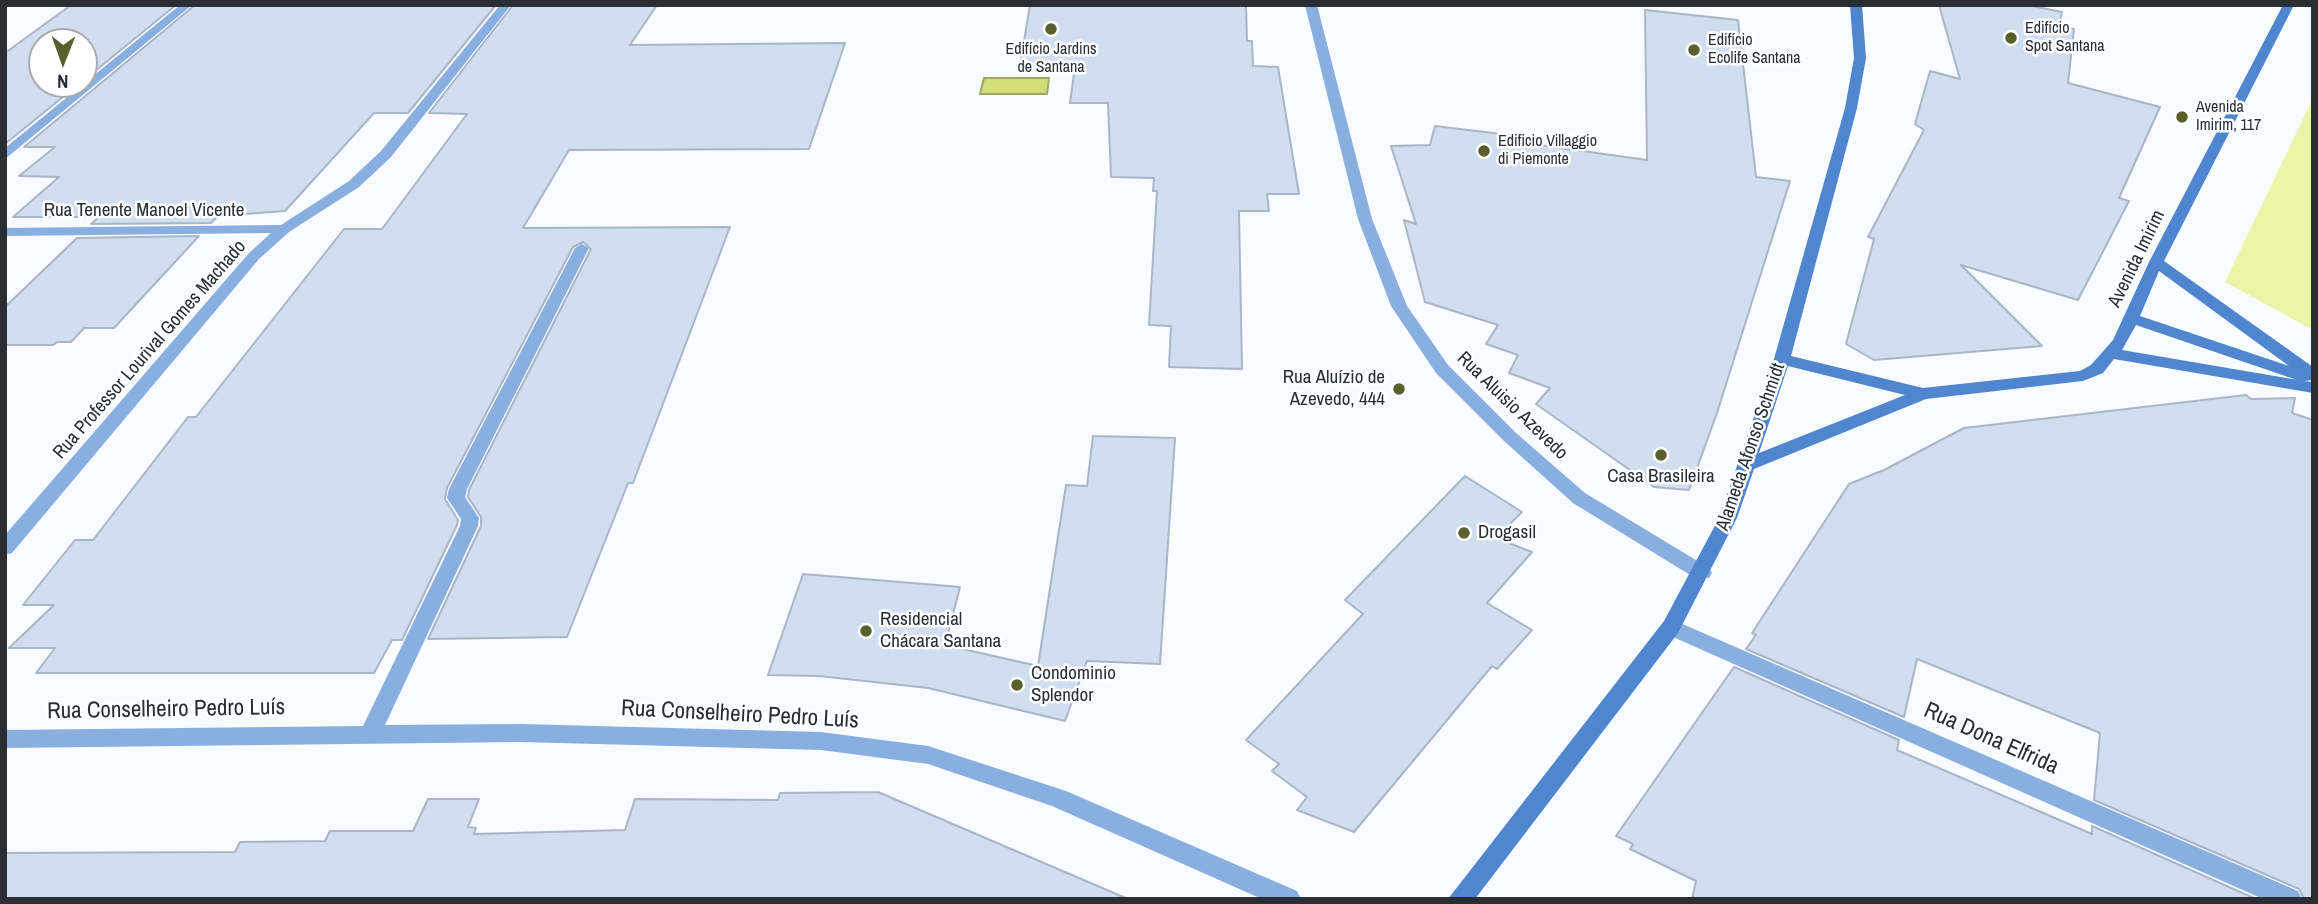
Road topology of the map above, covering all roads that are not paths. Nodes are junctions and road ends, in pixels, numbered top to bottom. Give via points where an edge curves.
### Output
1 (187, 5) edge
2 (506, 5) edge
3 (1311, 5) edge
4 (1856, 5) edge
5 (2289, 5) edge
6 (5, 155) edge
7 (284, 229) junction
8 (5, 232) edge
9 (582, 248) dead end
10 (2157, 262) junction
11 (2131, 318) junction
12 (2112, 354) junction
13 (1782, 359) junction
14 (2313, 377) edge
15 (2313, 388) edge
16 (1923, 394) junction
17 (1749, 464) junction
18 (5, 548) edge
19 (1702, 573) junction
20 (1671, 627) junction
21 (370, 734) junction
22 (5, 738) edge
23 (1289, 899) edge
24 (1460, 899) edge
25 (2290, 899) edge

1 - 6 street
2 - 7 street, Rua Professor Lourival Gomes Machado via 386,154 337,197
3 - 19 street, Rua Aluisio Azevedo via 1365,219 1399,306 1420,338 1442,369 1579,498
4 - 13 main road, Alameda Afonso Schmidt via 1860,58 1851,108
5 - 10 main road, Avenida Imirim
7 - 8 street, Rua Tenente Manoel Vicente
7 - 18 street, Rua Professor Lourival Gomes Machado via 254,256
9 - 21 street via 458,489 456,498 470,518 469,526
10 - 11 main road, Avenida Imirim
10 - 14 main road
11 - 12 main road, Avenida Imirim
11 - 14 main road
12 - 15 main road
12 - 16 main road, Avenida Imirim via 2083,376
13 - 16 main road, Avenida Imirim
13 - 17 main road, Alameda Afonso Schmidt
16 - 17 main road, Avenida Imirim
17 - 19 main road, Alameda Afonso Schmidt
19 - 20 main road, Alameda Afonso Schmidt
20 - 24 main road, Alameda Afonso Schmidt
20 - 25 street, Rua Dona Elfrida
21 - 22 street, Rua Conselheiro Pedro Luís
21 - 23 street, Rua Conselheiro Pedro Luís via 821,741 928,755 1058,798

